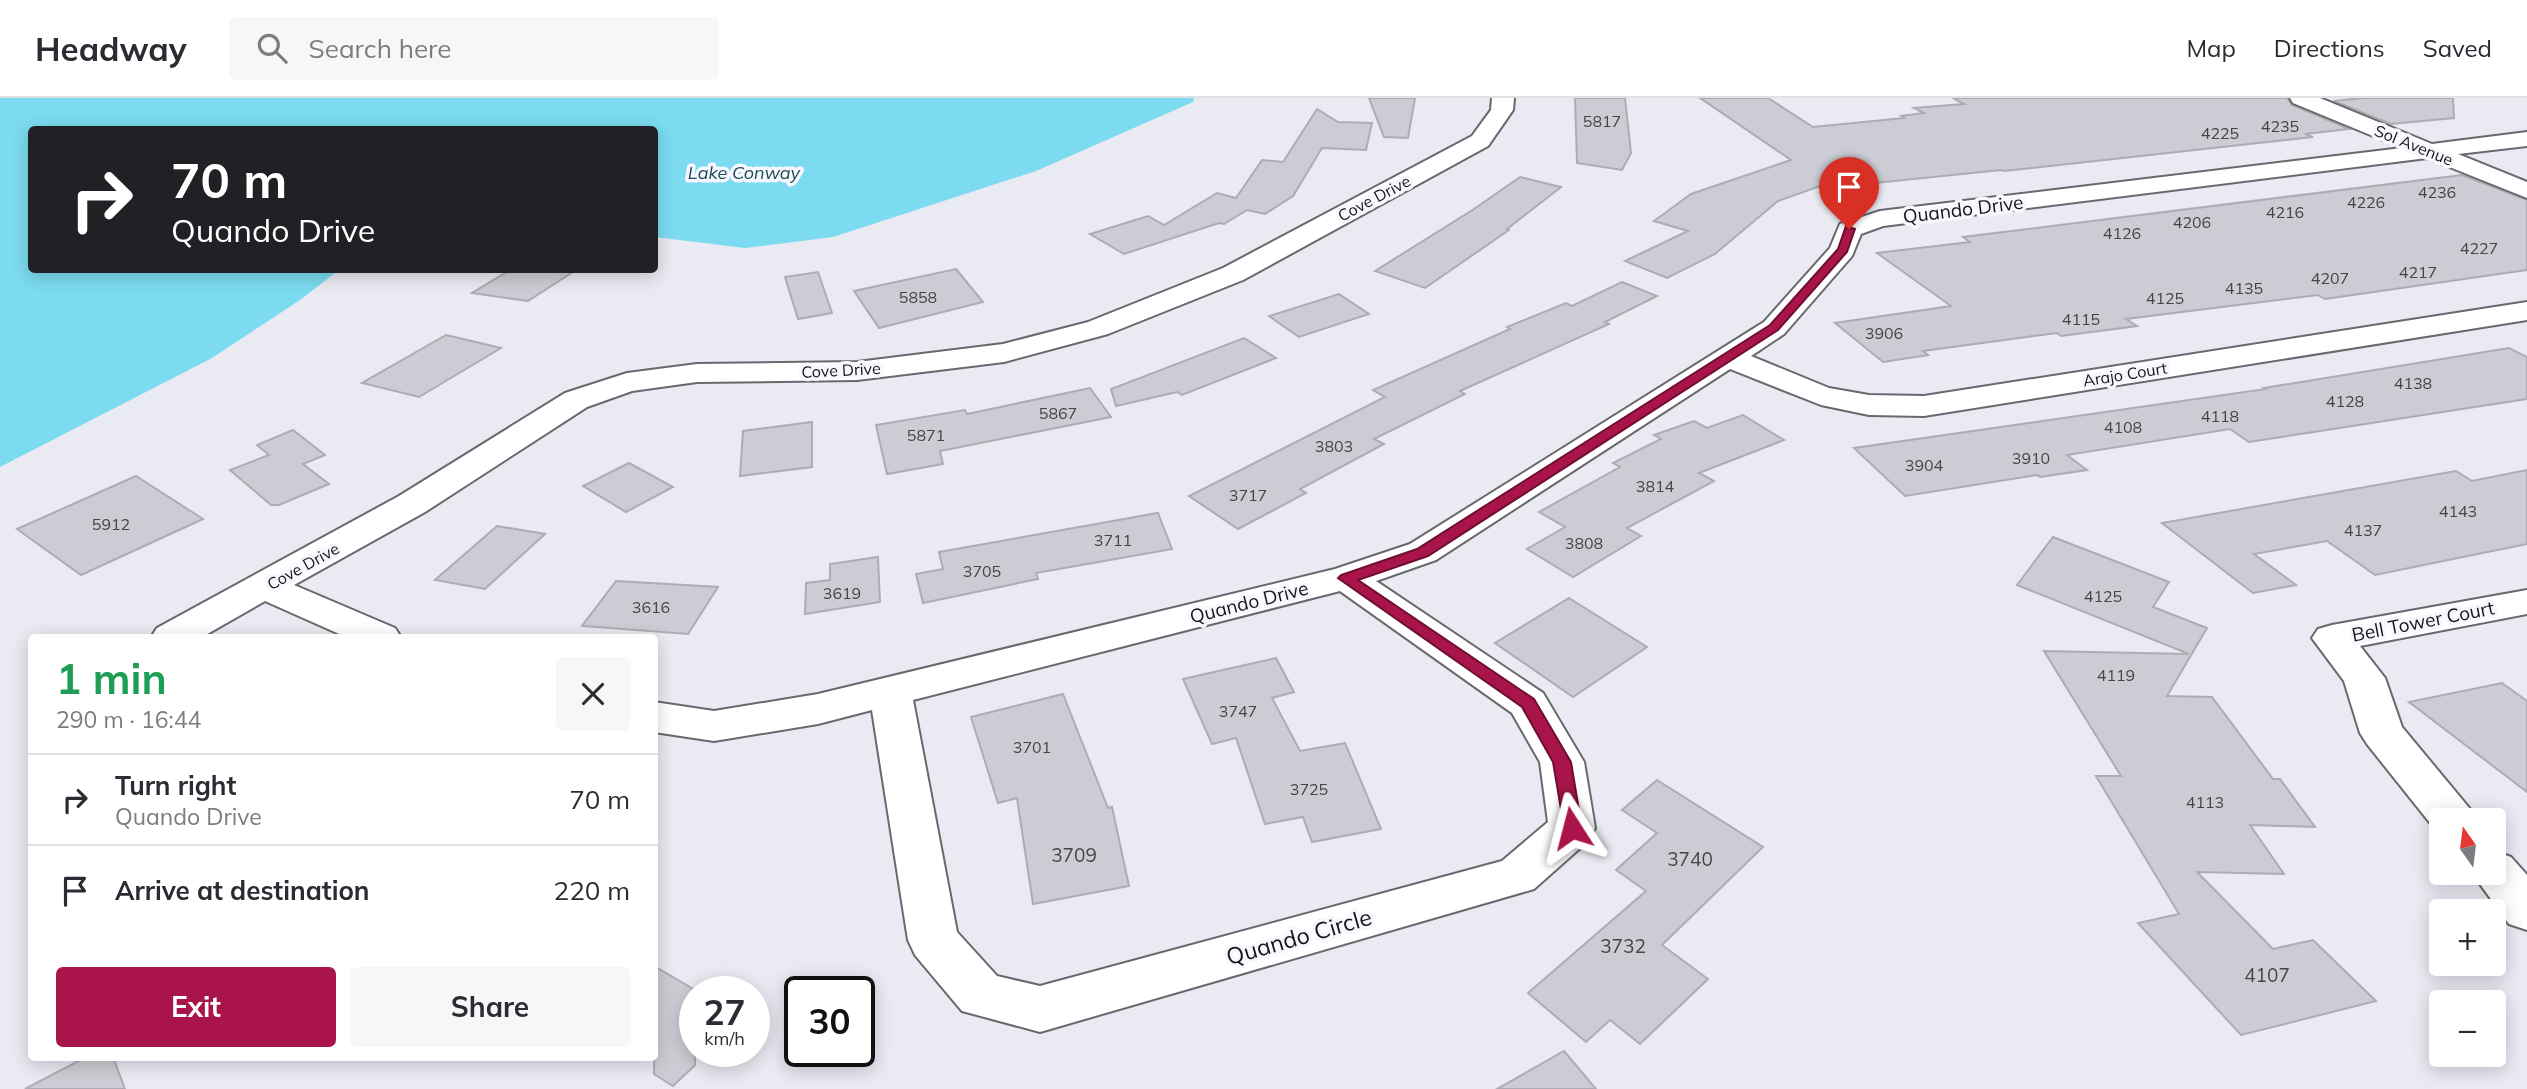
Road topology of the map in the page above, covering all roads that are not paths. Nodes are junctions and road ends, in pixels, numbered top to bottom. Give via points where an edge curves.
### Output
1 (1503, 98) edge
2 (2301, 98) edge
3 (2527, 139) edge
4 (2429, 151) junction
5 (2527, 191) edge
6 (2527, 311) edge
7 (1729, 358) junction
8 (1346, 578) junction
9 (266, 587) junction
10 (2527, 602) edge
11 (177, 634) edge
12 (374, 634) edge
13 (890, 691) junction
14 (658, 718) edge
15 (2443, 808) edge
16 (2506, 885) edge
17 (2527, 910) edge

1 - 9 street, Cove Drive via 1502,110 1480,141 1233,274 1098,328 1004,353 857,372 697,373 627,382 576,400 412,505
2 - 4 street, Sol Avenue
3 - 4 street, Quando Drive
4 - 5 street, Sol Avenue
4 - 7 street, Quando Drive via 1880,219 1849,229 1843,250 1774,328
6 - 7 street, Arajo Court via 1923,406 1868,405 1821,396
7 - 8 street, Quando Drive via 1423,552
8 - 13 street, Quando Drive
8 - 13 street, Quando Circle via 1528,703 1562,762 1572,828 1517,876 1040,1009 981,995 933,940
9 - 11 street, Cove Drive
9 - 12 street
10 - 15 street, Bell Tower Court via 2332,638 2364,678 2382,733
13 - 14 street, Quando Drive via 818,709 714,726
16 - 17 street

